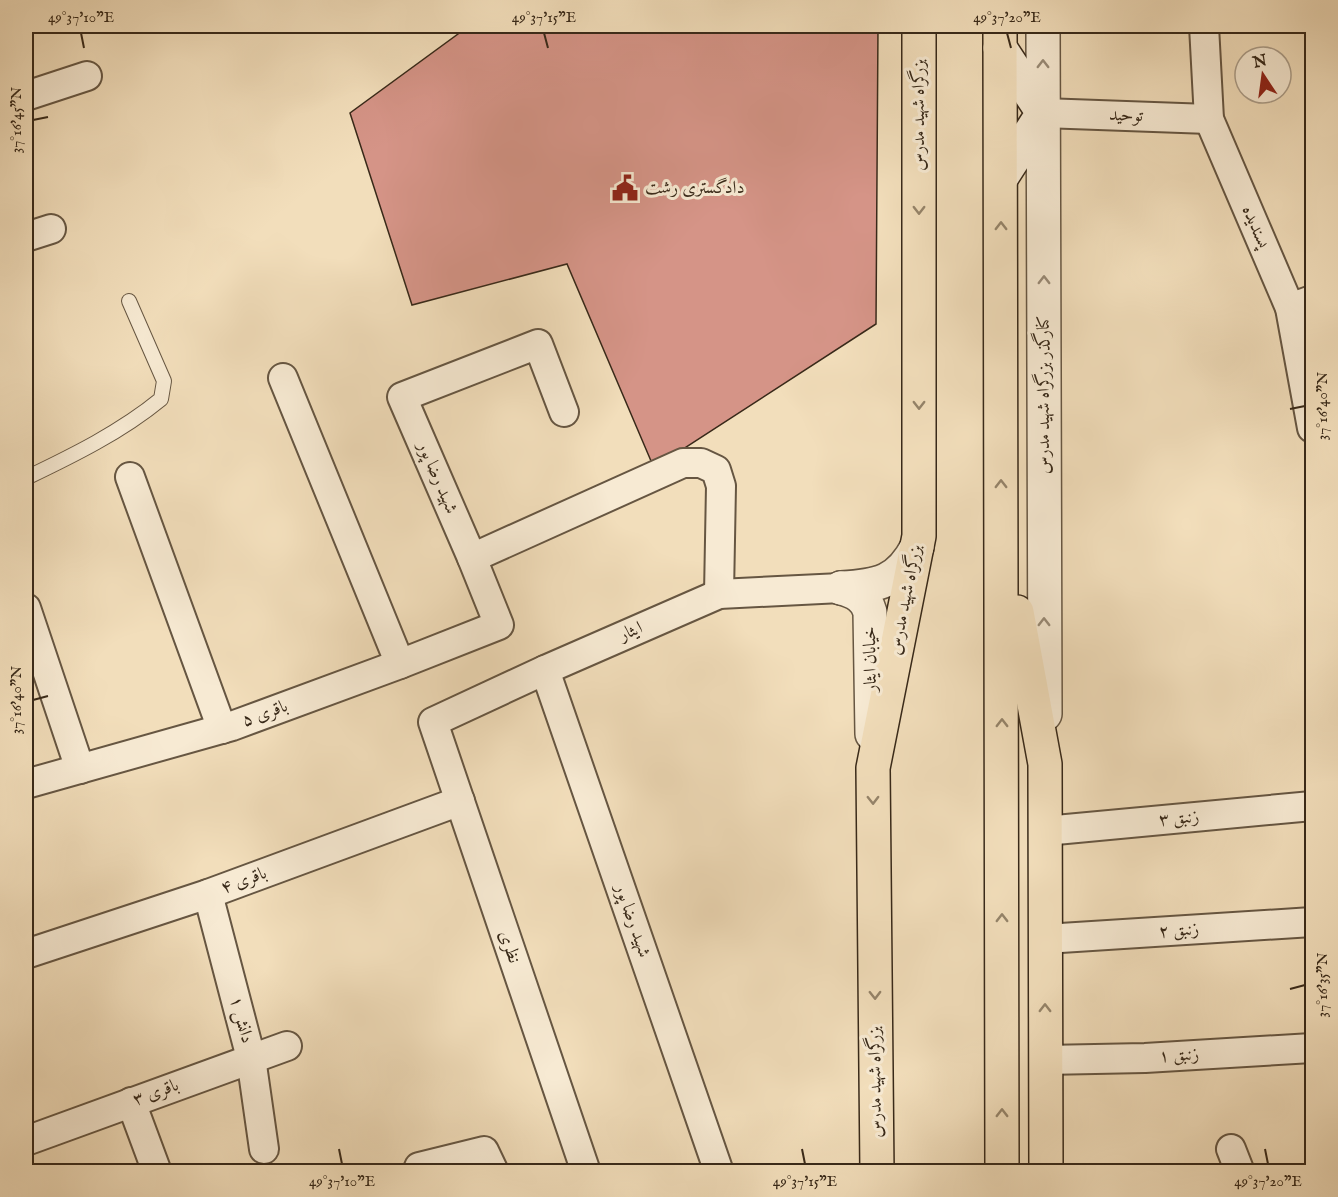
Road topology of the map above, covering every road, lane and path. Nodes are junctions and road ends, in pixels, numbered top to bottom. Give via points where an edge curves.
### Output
1 (919, 26) edge
2 (1043, 26) edge
3 (1204, 26) edge
4 (1000, 37) edge
5 (87, 76) dead end
6 (26, 96) edge
7 (1043, 113) junction
8 (1209, 119) junction
9 (1001, 178) junction
10 (129, 301) dead end
11 (1301, 304) edge
12 (283, 378) dead end
13 (564, 412) dead end
14 (1312, 428) edge
15 (130, 477) dead end
16 (26, 478) edge
17 (1001, 531) junction
18 (917, 547) junction
19 (472, 558) junction
20 (841, 588) junction
21 (719, 594) junction
22 (27, 615) edge
23 (499, 625) joint
24 (400, 664) junction
25 (545, 670) junction
26 (433, 722) joint
27 (222, 729) junction
28 (1045, 764) junction
29 (873, 768) junction
30 (80, 769) junction
31 (26, 784) edge
32 (460, 801) junction
33 (1312, 806) edge
34 (1045, 831) junction
35 (208, 894) junction
36 (1312, 922) edge
37 (1045, 939) junction
38 (26, 954) edge
39 (287, 1046) dead end
40 (1312, 1048) edge
41 (251, 1058) junction
42 (1045, 1060) junction
43 (131, 1102) junction
44 (26, 1141) edge
45 (264, 1149) dead end
46 (419, 1167) dead end
47 (157, 1172) edge
48 (494, 1172) edge
49 (586, 1172) edge
50 (719, 1172) edge
51 (877, 1172) edge
52 (1002, 1172) edge
53 (1046, 1172) edge

1 -> 18 highway, بزرگراه شهید مدرس
7 -> 2 street, کنارگذر بزرگراه شهید مدرس
3 - 8 street, پسندیده
4 - 7 street
4 - 9 highway
5 - 6 street
7 - 8 street, توحید
7 - 9 street
28 -> 7 street, کنارگذر بزرگراه شهید مدرس
8 - 11 street, پسندیده
17 -> 9 highway
10 - 16 lane via 164,381 161,399 78,453
11 - 14 street, پسندیده
12 - 24 street
13 - 19 street, شهید رضا پور via 538,344 402,397
15 - 27 street
17 - 28 highway
52 -> 17 highway
18 - 20 street via 894,577 865,587
18 - 29 highway, بزرگراه شهید مدرس
19 - 21 street via 683,463 701,463 716,470 721,486
19 - 23 street, شهید رضا پور
20 - 21 street, ایثار
20 - 29 street, خیابان ایثار via 866,600 870,612
21 - 25 street, ایثار
22 - 30 street
23 - 24 street, باقری ۵
24 - 27 street, باقری ۵
25 - 26 street, ایثار
25 - 50 street, شهید رضا پور
26 - 32 street, نظری
27 - 30 street, باقری ۵
28 - 34 highway
29 -> 51 highway, بزرگراه شهید مدرس
30 - 31 street, باقری ۵
32 - 35 street, باقری ۴
32 - 49 street, نظری
33 - 34 street, زنبق ۳
34 - 37 highway
35 - 38 street, باقری ۴
35 - 41 street, دانش ۱
36 - 37 street, زنبق ۲
42 -> 37 highway
39 - 41 street, باقری ۳
40 - 42 street, زنبق ۱
41 - 43 street, باقری ۳
41 - 45 street, دانش ۱
42 - 53 highway
43 - 44 street, باقری ۳
43 - 47 street
46 - 48 street via 484,1151

